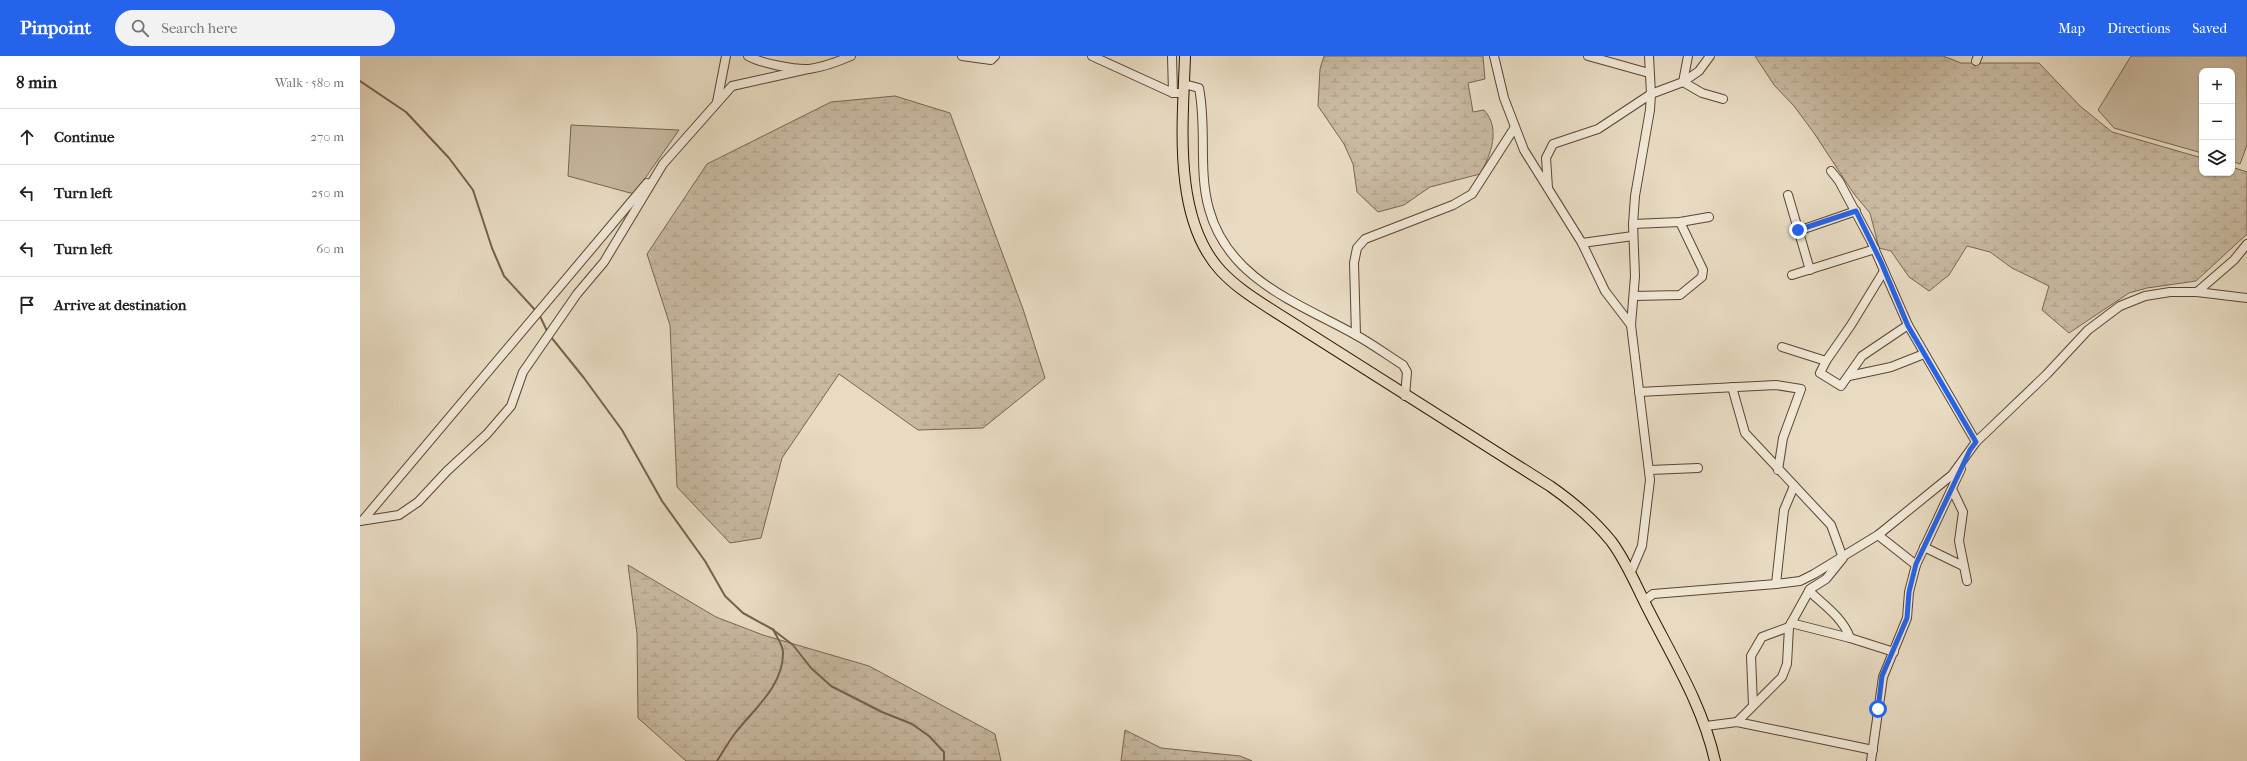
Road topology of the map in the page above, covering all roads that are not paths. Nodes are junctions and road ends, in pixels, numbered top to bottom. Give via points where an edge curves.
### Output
1 (726, 56) edge
2 (748, 56) edge
3 (851, 56) edge
4 (962, 56) edge
5 (995, 56) edge
6 (1092, 56) edge
7 (1172, 56) edge
8 (1185, 56) edge
9 (1494, 56) edge
10 (1588, 56) edge
11 (1649, 56) edge
12 (1688, 56) edge
13 (1710, 56) edge
14 (808, 69) junction
15 (1649, 73) junction
16 (1683, 82) junction
17 (1184, 88) junction
18 (1173, 93) junction
19 (1651, 94) junction
20 (1723, 99) dead end
21 (717, 103) junction
22 (1515, 127) junction
23 (663, 164) junction
24 (1831, 171) dead end
25 (1548, 190) junction
26 (1788, 195) dead end
27 (1856, 211) junction
28 (1709, 217) dead end
29 (1680, 222) junction
30 (1633, 224) junction
31 (1798, 230) junction
32 (1633, 236) junction
33 (1582, 243) junction
34 (2247, 244) edge
35 (1875, 249) junction
36 (1810, 270) junction
37 (1884, 272) junction
38 (1792, 276) dead end
39 (2197, 292) junction
40 (1634, 296) junction
41 (2247, 298) edge
42 (1631, 325) junction
43 (1908, 326) junction
44 (1356, 335) junction
45 (1782, 347) dead end
46 (1924, 354) junction
47 (1826, 361) junction
48 (1849, 376) junction
49 (1732, 387) junction
50 (1639, 392) junction
51 (1405, 396) junction
52 (1976, 442) junction
53 (1970, 450) junction
54 (1698, 468) dead end
55 (1650, 470) junction
56 (1778, 470) junction
57 (1794, 486) junction
58 (1952, 489) junction
59 (362, 521) edge
60 (1878, 535) junction
61 (1924, 547) junction
62 (1843, 558) junction
63 (1916, 564) junction
64 (1963, 566) junction
65 (1630, 574) junction
66 (1967, 581) dead end
67 (1776, 584) junction
68 (1809, 592) junction
69 (1644, 601) junction
70 (1790, 625) junction
71 (1850, 638) junction
72 (1894, 652) junction
73 (1753, 705) junction
74 (1737, 722) junction
75 (1706, 726) junction
76 (1873, 750) junction
77 (1715, 761) edge
78 (1871, 761) edge

1 - 21 street
2 - 14 street via 759,62
3 - 14 street via 833,64
4 - 5 street via 991,60
6 - 18 street
7 - 18 street
8 - 17 main road
9 - 22 street via 1504,98
10 - 15 street
11 - 15 street
12 - 16 street
13 - 16 street via 1699,71
14 - 21 street via 732,86
15 - 19 street
16 - 19 street
16 - 20 street via 1702,93
17 - 18 street
17 - 44 street via 1199,88 1202,163 1209,209 1222,243 1245,270 1288,299
17 - 51 main road via 1187,195 1199,234 1220,270 1238,287
19 - 25 street via 1598,129 1552,144 1546,158
19 - 30 street
21 - 23 street
22 - 25 street via 1524,150
22 - 44 street via 1472,194 1453,205 1365,239 1357,248 1354,263
23 - 59 street
23 - 59 street via 604,262 573,300 523,372 511,406 487,434 418,502 399,515
24 - 27 street
25 - 33 street
26 - 31 street
27 - 31 street
27 - 35 street
28 - 29 street
29 - 30 street
29 - 40 street via 1703,270 1702,277 1680,295
30 - 32 street
31 - 36 street
32 - 33 street
32 - 40 street via 1636,276
33 - 42 street via 1605,291
34 - 39 street via 2234,260
35 - 36 street
35 - 37 street
36 - 38 street
37 - 43 street
37 - 47 street
39 - 41 street
39 - 52 street via 2170,292 2145,296 2120,306 2088,330 2047,374
40 - 42 street
42 - 50 street
43 - 46 street
43 - 48 street via 1862,356
44 - 51 street via 1403,365 1407,372
45 - 47 street
46 - 48 street via 1890,367
46 - 52 street
47 - 48 street via 1820,373 1839,386 1843,385
49 - 50 street
49 - 56 street via 1745,433
49 - 56 street via 1776,385 1801,389 1783,438
50 - 55 street
51 - 65 main road via 1564,496 1599,527
52 - 53 street
53 - 58 street
53 - 60 street via 1952,475
54 - 55 street
55 - 65 street via 1642,546
56 - 57 street
57 - 62 street via 1831,525
57 - 67 street via 1784,510
58 - 61 street
58 - 64 street via 1963,512 1959,541
60 - 62 street
60 - 63 street
61 - 63 street
61 - 64 street
62 - 67 street via 1800,581
62 - 68 street via 1826,579
63 - 72 street via 1909,592 1907,618
64 - 66 street
65 - 69 main road
67 - 69 street via 1653,594
68 - 70 street
68 - 71 street via 1835,615 1847,629
69 - 75 main road
70 - 71 street
70 - 73 street via 1787,664 1782,677
70 - 73 street via 1762,637 1751,656
71 - 72 street
72 - 76 street via 1882,676
73 - 74 street
74 - 75 street
74 - 76 street
75 - 77 main road
76 - 78 street

